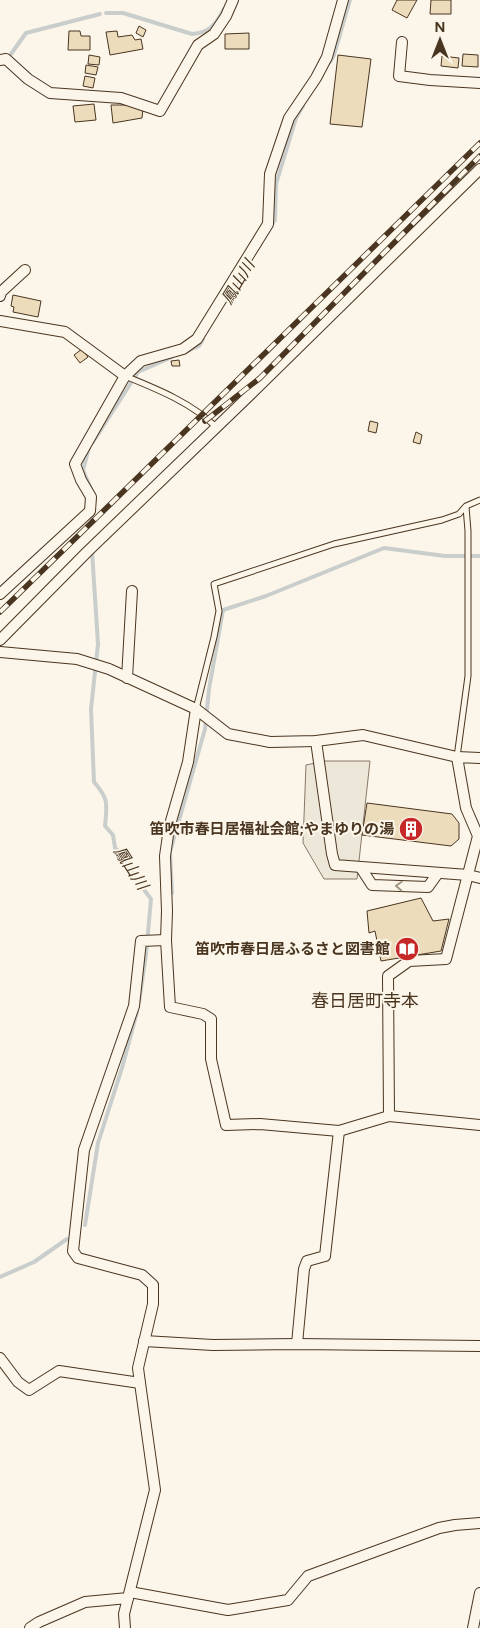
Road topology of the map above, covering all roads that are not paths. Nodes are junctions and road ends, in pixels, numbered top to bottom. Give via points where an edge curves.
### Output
1 (233, 0) edge
2 (343, 0) edge
3 (402, 42) dead end
4 (0, 60) edge
5 (480, 83) edge
6 (480, 169) edge
7 (25, 270) dead end
8 (0, 296) edge
9 (0, 321) edge
10 (125, 376) junction
11 (216, 427) junction
12 (480, 500) edge
13 (466, 506) junction
14 (132, 591) dead end
15 (0, 594) edge
16 (0, 640) edge
17 (0, 652) edge
18 (127, 678) junction
19 (196, 708) junction
20 (316, 741) junction
21 (457, 757) junction
22 (480, 758) edge
23 (361, 868) junction
24 (438, 873) junction
25 (468, 875) junction
26 (480, 878) edge
27 (162, 940) junction
28 (389, 1116) junction
29 (480, 1124) edge
30 (339, 1131) junction
31 (144, 1341) junction
32 (298, 1344) junction
33 (480, 1346) edge
34 (0, 1358) edge
35 (140, 1383) junction
36 (480, 1523) edge
37 (480, 1593) edge
38 (129, 1595) junction
39 (30, 1628) edge
40 (125, 1628) edge
41 (473, 1628) edge

1 - 4 street via 214,34 198,45 160,111 121,98 50,93 6,59
2 - 10 street via 327,58 289,118 270,174 268,224 197,339 183,349 142,361
3 - 5 street via 399,76
6 - 11 street
7 - 8 street
9 - 10 street via 65,332
10 - 11 lane via 192,408
10 - 15 street via 75,464 91,497 90,511
11 - 16 street
12 - 13 lane
13 - 19 lane via 460,514 442,520 334,544 214,584 218,611
13 - 21 lane via 468,676
14 - 18 street
17 - 18 street via 77,659
18 - 19 street
19 - 20 street via 228,734 270,742
19 - 27 street via 188,762 169,828 165,856 167,911
20 - 21 street via 362,735
20 - 23 street via 335,865
21 - 22 street
21 - 25 street via 466,808 478,836
23 - 24 street
24 -> 23 street via 428,888 372,885
24 - 25 street
25 - 26 street
25 - 28 street via 446,959 410,961 388,976
27 - 30 street via 170,1007 211,1019 211,1059 226,1125 260,1124
27 - 31 street via 141,941 134,1006 84,1150 73,1251 78,1258 142,1275 153,1285 153,1304
28 - 29 street
28 - 30 street
30 - 32 street via 325,1256 307,1261 304,1269
31 - 32 street via 213,1345
31 - 35 street via 138,1368
32 - 33 street
34 - 35 street via 18,1382 30,1390 59,1371
35 - 38 street via 155,1490
36 - 38 street via 439,1528 330,1566 308,1576 288,1600 228,1610
37 - 41 street
38 - 39 street via 84,1602
38 - 40 street via 124,1614

